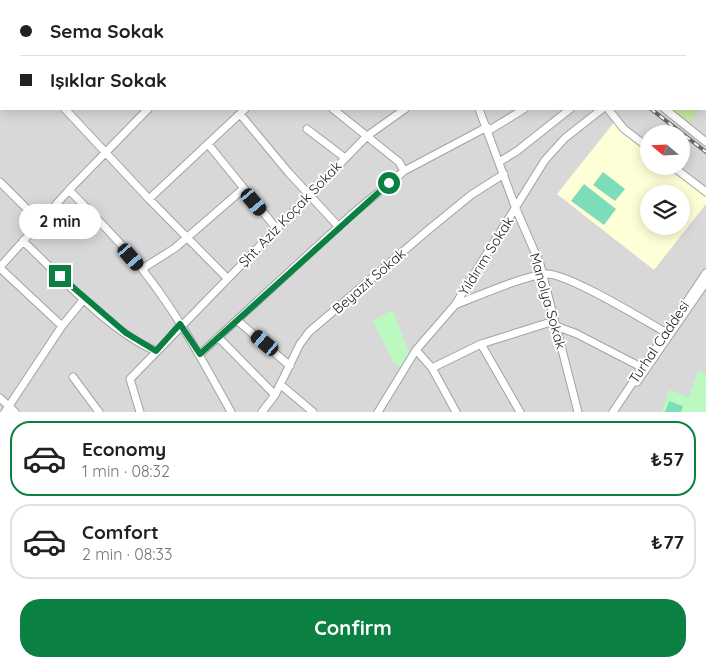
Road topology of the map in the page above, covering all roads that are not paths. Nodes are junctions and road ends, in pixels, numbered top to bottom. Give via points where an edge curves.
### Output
1 (66, 110) edge
2 (147, 110) edge
3 (336, 110) edge
4 (404, 110) edge
5 (479, 110) edge
6 (522, 110) edge
7 (569, 110) edge
8 (601, 110) edge
9 (609, 110) edge
10 (668, 110) edge
11 (242, 111) edge
12 (307, 129) dead end
13 (487, 129) junction
14 (368, 136) junction
15 (640, 141) edge
16 (706, 142) edge
17 (208, 144) junction
18 (105, 153) junction
19 (345, 158) junction
20 (499, 162) junction
21 (404, 170) junction
22 (504, 174) junction
23 (684, 175) edge
24 (0, 182) edge
25 (243, 189) junction
26 (69, 190) junction
27 (706, 192) edge
28 (309, 194) junction
29 (149, 200) junction
30 (516, 208) junction
31 (40, 222) junction
32 (339, 226) junction
33 (276, 228) junction
34 (187, 239) junction
35 (23, 242) junction
36 (0, 267) edge
37 (142, 269) junction
38 (706, 272) edge
39 (543, 274) junction
40 (227, 278) junction
41 (706, 282) edge
42 (84, 299) junction
43 (455, 305) junction
44 (238, 320) junction
45 (555, 323) junction
46 (180, 324) junction
47 (62, 326) junction
48 (666, 332) junction
49 (219, 338) junction
50 (481, 344) junction
51 (416, 350) junction
52 (156, 351) junction
53 (200, 354) junction
54 (290, 366) junction
55 (641, 367) junction
56 (432, 368) junction
57 (73, 377) dead end
58 (281, 385) junction
59 (275, 395) junction
60 (0, 398) edge
61 (7, 409) edge
62 (96, 411) edge
63 (15, 412) edge
64 (140, 412) edge
65 (231, 412) edge
66 (262, 412) edge
67 (312, 412) edge
68 (378, 412) edge
69 (456, 412) edge
70 (520, 412) edge
71 (578, 412) edge
72 (614, 412) edge

1 - 18 street
2 - 18 street
3 - 14 street
4 - 14 street, Şht. Aziz Koçak Sokak
5 - 13 street, Manolya Sokak
6 - 13 street
7 - 20 street via 518,151
8 - 30 street, Yıldırım Sokak via 557,146
9 - 15 street via 624,129
10 - 16 street
11 - 17 street
11 - 28 street
12 - 19 street
13 - 20 street, Manolya Sokak
13 - 21 street
14 - 19 street, Şht. Aziz Koçak Sokak
14 - 21 street
17 - 25 street
17 - 29 street
18 - 26 street
18 - 29 street
19 - 28 street, Şht. Aziz Koçak Sokak
20 - 22 street, Manolya Sokak
21 - 32 street
22 - 30 street, Manolya Sokak
22 - 54 street, Beyazıt Sokak via 471,195 309,332
23 - 27 street
24 - 31 street
25 - 33 street
25 - 34 street
26 - 31 street
26 - 37 street
28 - 32 street
28 - 33 street, Şht. Aziz Koçak Sokak
29 - 34 street
30 - 39 street, Manolya Sokak
30 - 43 street, Yıldırım Sokak
31 - 35 street
32 - 44 street
33 - 40 street, Şht. Aziz Koçak Sokak
34 - 37 street
34 - 40 street
35 - 36 street
35 - 42 street
36 - 47 street
37 - 46 street
38 - 48 street, Turhal Caddesi
39 - 43 street
39 - 45 street, Manolya Sokak
39 - 48 street via 582,286
40 - 46 street, Şht. Aziz Koçak Sokak
41 - 72 street, Turhal Caddesi
42 - 47 street
42 - 52 street via 136,341
43 - 51 street, Yıldırım Sokak
44 - 49 street
44 - 54 street
45 - 50 street
45 - 55 street
45 - 71 street, Manolya Sokak
46 - 52 street, Şht. Aziz Koçak Sokak
46 - 53 street
47 - 61 street
48 - 55 street, Turhal Caddesi
49 - 53 street
49 - 59 street
50 - 56 street
50 - 70 street
51 - 56 street
51 - 68 street, Yıldırım Sokak
52 - 64 street, Şht. Aziz Koçak Sokak via 130,378
53 - 65 street
54 - 58 street, Beyazıt Sokak
55 - 72 street, Turhal Caddesi
56 - 69 street
57 - 62 street
58 - 59 street, Beyazıt Sokak
58 - 67 street
59 - 66 street, Beyazıt Sokak
60 - 61 street
61 - 63 street

